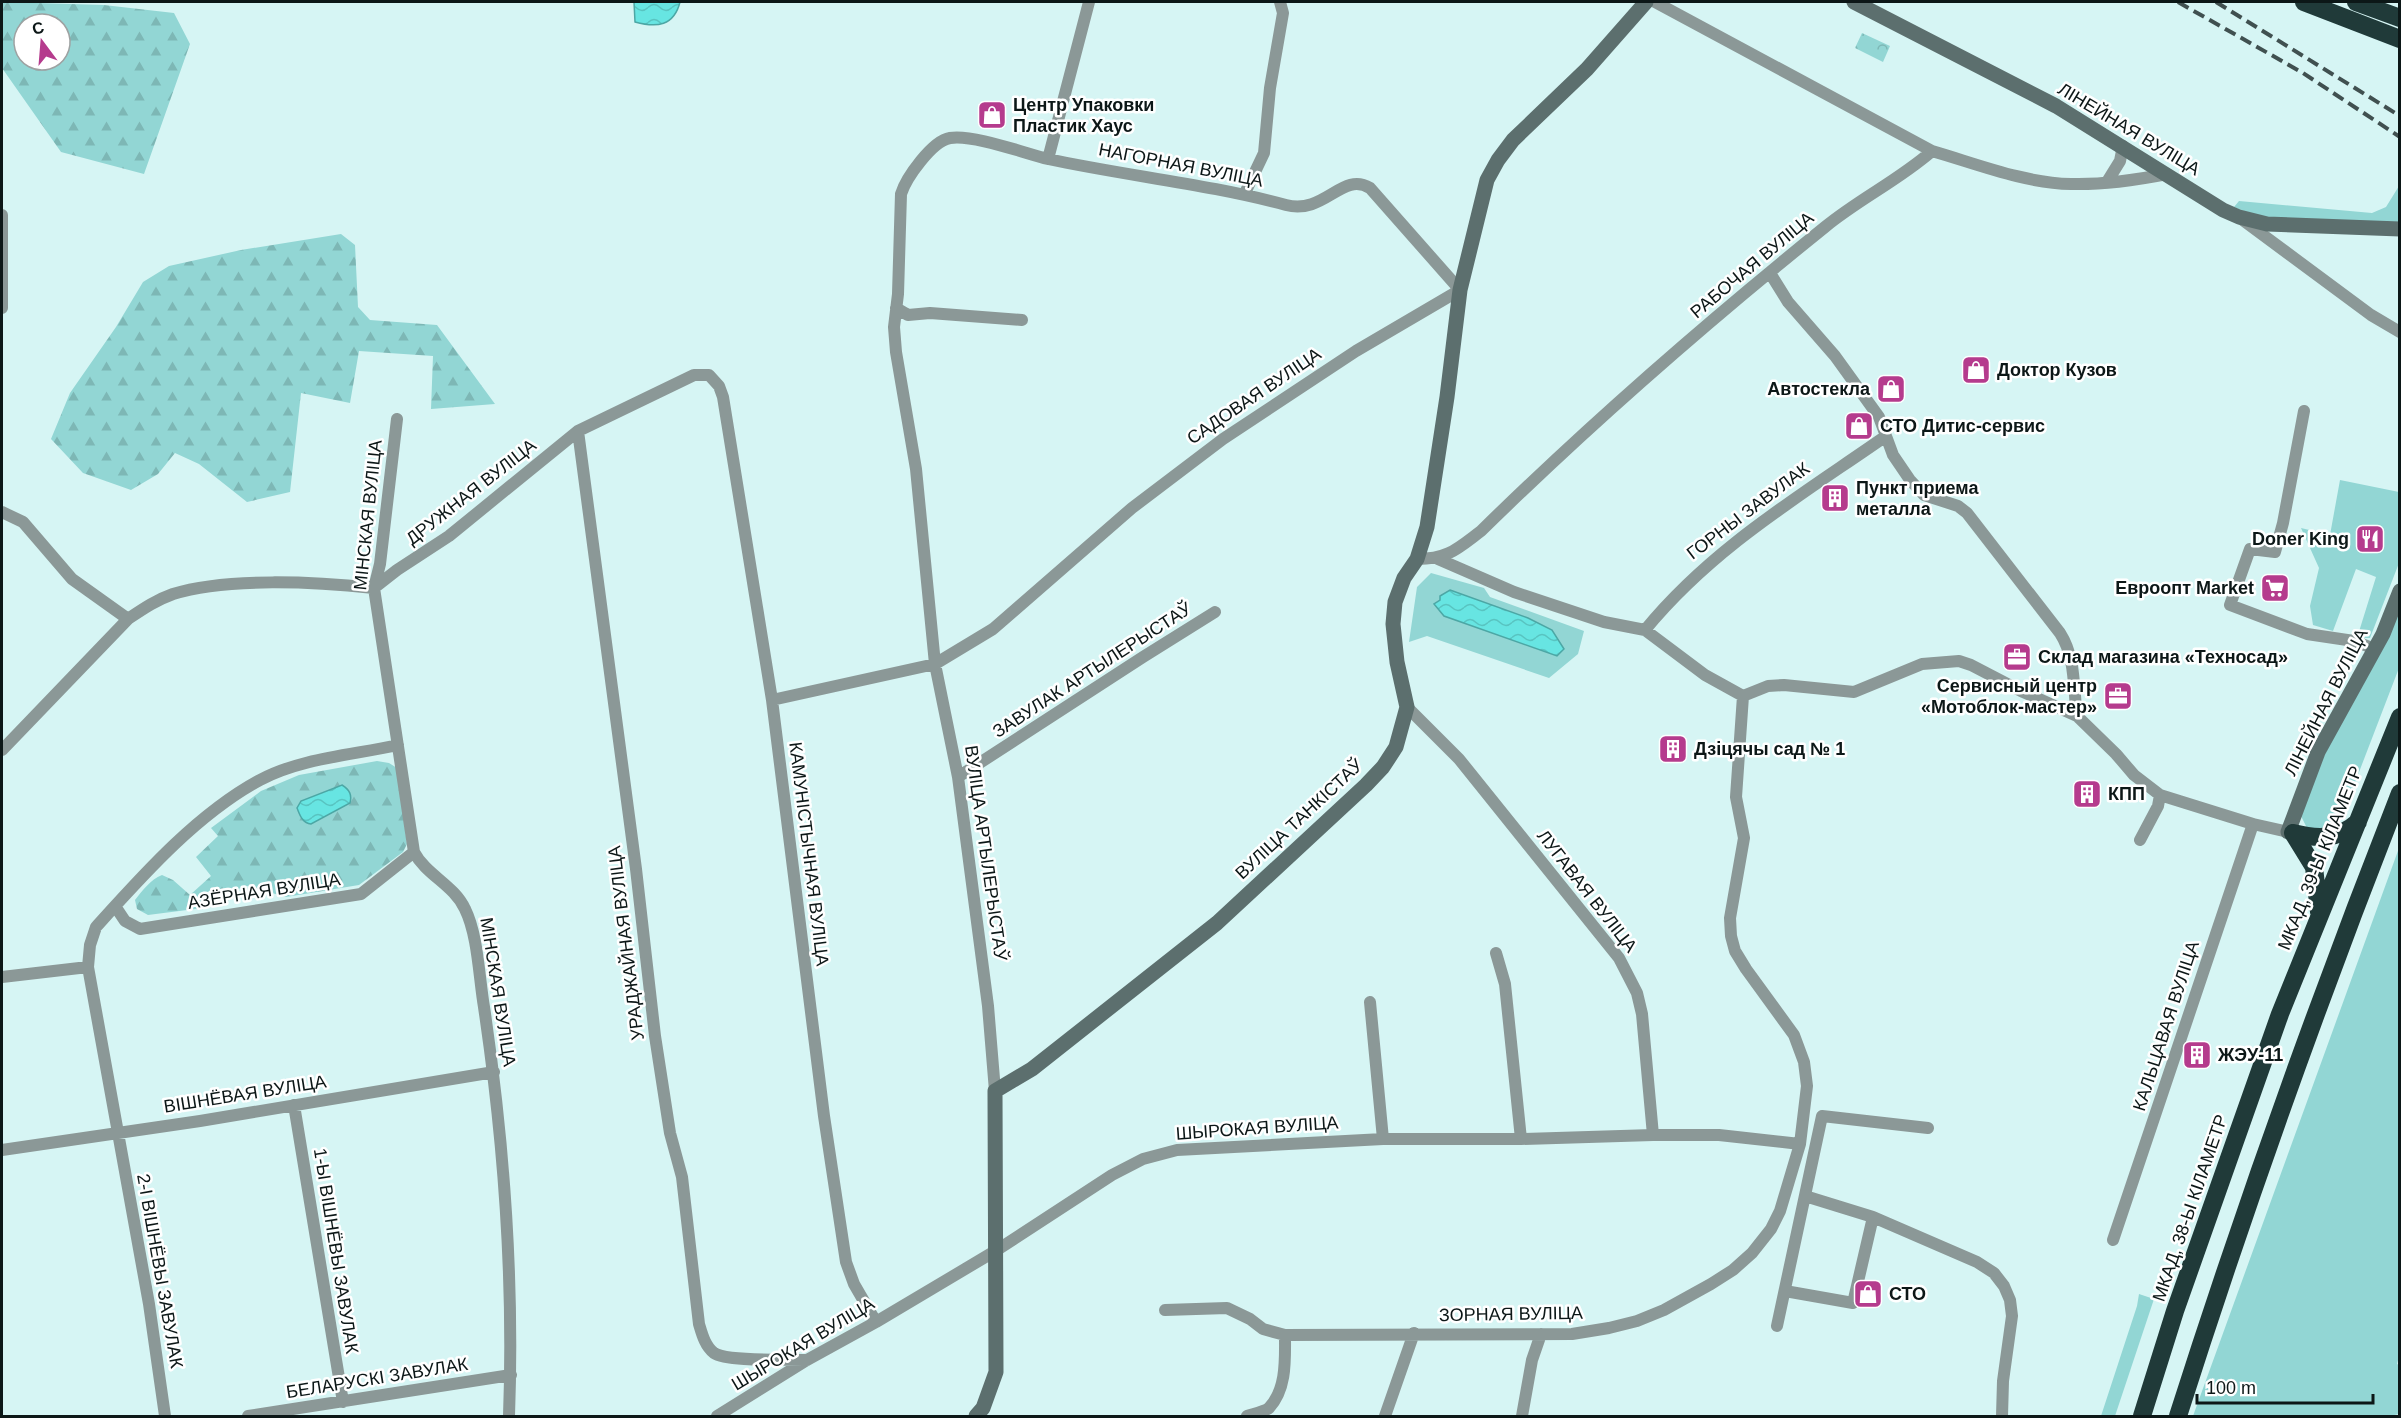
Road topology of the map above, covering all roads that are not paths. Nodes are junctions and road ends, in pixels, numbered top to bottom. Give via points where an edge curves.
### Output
1 (1089, 2) edge
2 (1280, 2) edge
3 (1646, 2) edge
4 (1655, 2) edge
5 (1854, 2) edge
6 (2304, 2) edge
7 (2356, 2) edge
8 (2400, 18) edge
9 (2400, 39) edge
10 (2122, 146) junction
11 (1932, 151) junction
12 (1048, 159) junction
13 (2167, 174) junction
14 (2107, 182) junction
15 (1245, 193) junction
16 (2, 215) edge
17 (2239, 217) junction
18 (2400, 229) edge
19 (1770, 273) junction
20 (1460, 290) junction
21 (898, 294) joint
22 (2, 308) edge
23 (896, 308) junction
24 (1022, 320) dead end
25 (2400, 332) edge
26 (719, 386) joint
27 (2304, 411) dead end
28 (396, 419) dead end
29 (578, 431) junction
30 (1886, 436) junction
31 (2, 512) edge
32 (1417, 559) junction
33 (1438, 559) junction
34 (374, 588) junction
35 (2400, 591) edge
36 (1215, 612) dead end
37 (128, 619) junction
38 (1645, 630) junction
39 (2375, 649) junction
40 (935, 664) junction
41 (1743, 696) junction
42 (772, 700) junction
43 (1407, 707) junction
44 (2077, 716) junction
45 (2400, 717) edge
46 (398, 745) junction
47 (2, 750) edge
48 (958, 777) junction
49 (2160, 795) junction
50 (2397, 801) edge
51 (2358, 821) junction
52 (2253, 824) junction
53 (2290, 832) junction
54 (2140, 840) dead end
55 (414, 852) junction
56 (115, 906) junction
57 (2319, 915) junction
58 (1496, 953) dead end
59 (88, 967) junction
60 (2, 977) edge
61 (1370, 1002) dead end
62 (2280, 1014) joint
63 (494, 1072) junction
64 (995, 1091) junction
65 (294, 1105) junction
66 (1928, 1128) dead end
67 (117, 1132) junction
68 (1653, 1135) junction
69 (1383, 1139) junction
70 (1521, 1139) junction
71 (1800, 1144) junction
72 (2, 1150) edge
73 (1805, 1196) junction
74 (1873, 1217) junction
75 (2113, 1240) dead end
76 (997, 1250) junction
77 (1785, 1291) junction
78 (1165, 1310) dead end
79 (876, 1322) junction
80 (1778, 1326) dead end
81 (1414, 1333) junction
82 (1541, 1334) junction
83 (1285, 1335) junction
84 (807, 1360) junction
85 (511, 1375) junction
86 (343, 1402) junction
87 (165, 1416) edge
88 (248, 1416) edge
89 (509, 1416) edge
90 (717, 1416) edge
91 (976, 1416) edge
92 (1247, 1416) edge
93 (1385, 1416) edge
94 (1522, 1416) edge
95 (2002, 1416) edge
96 (2142, 1416) edge
97 (2178, 1416) edge

1 - 12 street
2 - 15 street via 1283,13 1264,153
3 - 20 street via 1587,69 1498,159 1487,180
4 - 11 street
5 - 10 street, ЛІНЕЙНАЯ ВУЛІЦА via 2056,106
6 - 9 highway
7 - 8 highway
10 - 13 street, ЛІНЕЙНАЯ ВУЛІЦА
10 - 14 street via 2120,161
11 - 14 street via 2028,178 2071,184
11 - 19 street, РАБОЧАЯ ВУЛІЦА via 1912,169 1826,225
12 - 15 street, НАГОРНАЯ ВУЛІЦА
12 - 21 street, НАГОРНАЯ ВУЛІЦА via 973,140 952,137 940,141 904,183 900,194
13 - 14 street
13 - 17 street, ЛІНЕЙНАЯ ВУЛІЦА
15 - 20 street, НАГОРНАЯ ВУЛІЦА via 1299,208 1319,202 1347,185 1360,183 1370,188
16 - 22 street
17 - 18 street, ЛІНЕЙНАЯ ВУЛІЦА via 2267,224
17 - 25 street via 2371,315
19 - 30 street via 1788,302 1835,356 1879,417
19 - 33 street, РАБОЧАЯ ВУЛІЦА via 1639,384 1481,531
20 - 32 street, ВУЛІЦА ТАНКІСТАЎ via 1427,526
20 - 40 street, САДОВАЯ ВУЛІЦА via 1346,357 1223,439 1132,508 993,629
21 - 23 street, ВУЛІЦА АРТЫЛЕРЫСТАЎ
23 - 24 street via 908,315
23 - 40 street, ВУЛІЦА АРТЫЛЕРЫСТАЎ via 896,352 916,469
26 - 29 street, ДРУЖНАЯ ВУЛІЦА via 709,375 694,375
26 - 42 street, КАМУНІСТЫЧНАЯ ВУЛІЦА
27 - 39 street via 2275,552 2250,549 2230,605 2307,634 2354,641
28 - 34 street, МІНСКАЯ ВУЛІЦА
29 - 34 street, ДРУЖНАЯ ВУЛІЦА via 449,536
29 - 84 street, УРАДЖАЙНАЯ ВУЛІЦА via 655,1036 670,1133 682,1177 699,1324 714,1353 728,1358
30 - 38 street, ГОРНЫ ЗАВУЛАК via 1776,510 1702,569
30 - 44 street via 1910,480 1924,495 1967,513 2060,633 2072,660
31 - 37 street via 24,522 72,579
32 - 33 street, РАБОЧАЯ ВУЛІЦА
32 - 43 street, ВУЛІЦА ТАНКІСТАЎ via 1395,602 1393,624
33 - 38 street via 1514,592 1604,622
34 - 37 street via 329,583 204,587 153,602
34 - 46 street, МІНСКАЯ ВУЛІЦА
35 - 39 street, ЛІНЕЙНАЯ ВУЛІЦА
36 - 48 street, ЗАВУЛАК АРТЫЛЕРЫСТАЎ
37 - 47 street
38 - 41 street via 1704,675
39 - 53 street, ЛІНЕЙНАЯ ВУЛІЦА via 2318,752
40 - 42 street, САДОВАЯ ВУЛІЦА
40 - 48 street, ВУЛІЦА АРТЫЛЕРЫСТАЎ
41 - 44 street via 1768,686 1784,685 1854,692 1922,664 1959,661
41 - 71 street via 1736,797 1744,838 1731,936 1746,969 1794,1035 1804,1062 1807,1086
42 - 79 street, КАМУНІСТЫЧНАЯ ВУЛІЦА via 846,1262
43 - 64 street, ВУЛІЦА ТАНКІСТАЎ via 1396,747 1383,767 1350,800 1217,923 1032,1069
43 - 68 street, ЛУГАВАЯ ВУЛІЦА via 1459,759 1619,958 1638,993
44 - 49 street via 2134,775
45 - 51 highway, МКАД, 39-Ы КІЛАМЕТР
46 - 55 street, МІНСКАЯ ВУЛІЦА
46 - 56 street via 297,766 260,780 200,820
48 - 64 street, ВУЛІЦА АРТЫЛЕРЫСТАЎ
49 - 52 street
49 - 54 street
50 - 97 highway via 2312,1023 2222,1277
51 - 53 highway via 2348,830 2322,838
51 - 57 highway, МКАД, 39-Ы КІЛАМЕТР
52 - 53 street
52 - 75 street, КАЛЬЦАВАЯ ВУЛІЦА
53 - 57 highway via 2314,867
55 - 56 street, АЗЁРНАЯ ВУЛІЦА via 361,894 140,929 125,921
55 - 63 street, МІНСКАЯ ВУЛІЦА via 420,863 459,897 471,922
56 - 59 street via 96,927
57 - 62 highway, МКАД, 39-Ы КІЛАМЕТР
58 - 70 street via 1505,984
59 - 60 street
59 - 67 street
61 - 69 street
62 - 96 highway, МКАД, 38-Ы КІЛАМЕТР
63 - 65 street, ВІШНЁВАЯ ВУЛІЦА
63 - 85 street, МІНСКАЯ ВУЛІЦА via 507,1221
64 - 76 street, ВУЛІЦА АРТЫЛЕРЫСТАЎ
65 - 67 street, ВІШНЁВАЯ ВУЛІЦА
65 - 86 street, 1-Ы ВІШНЁВЫ ЗАВУЛАК
66 - 73 street via 1822,1116
67 - 72 street, ВІШНЁВАЯ ВУЛІЦА
67 - 87 street, 2-І ВІШНЁВЫ ЗАВУЛАК
68 - 70 street, ШЫРОКАЯ ВУЛІЦА
68 - 71 street, ШЫРОКАЯ ВУЛІЦА via 1719,1136
69 - 70 street, ШЫРОКАЯ ВУЛІЦА
69 - 76 street, ШЫРОКАЯ ВУЛІЦА via 1217,1146 1143,1159
71 - 82 street, ЗОРНАЯ ВУЛІЦА via 1771,1229 1734,1270 1671,1307 1637,1321 1572,1334
73 - 74 street
73 - 77 street
74 - 77 street via 1853,1303
74 - 95 street via 1994,1273 2010,1300 2012,1316
76 - 79 street, ШЫРОКАЯ ВУЛІЦА
76 - 91 street, ВУЛІЦА АРТЫЛЕРЫСТАЎ via 996,1372 983,1408
77 - 80 street
78 - 83 street, ЗОРНАЯ ВУЛІЦА via 1227,1308 1263,1329
79 - 84 street, ШЫРОКАЯ ВУЛІЦА
81 - 82 street, ЗОРНАЯ ВУЛІЦА
81 - 83 street, ЗОРНАЯ ВУЛІЦА
81 - 93 street, ЗОРНАЯ ВУЛІЦА
82 - 94 street
83 - 92 street via 1279,1392 1268,1409
84 - 90 street, ШЫРОКАЯ ВУЛІЦА
85 - 86 street, БЕЛАРУСКІ ЗАВУЛАК
85 - 89 street, МІНСКАЯ ВУЛІЦА
86 - 88 street, БЕЛАРУСКІ ЗАВУЛАК

